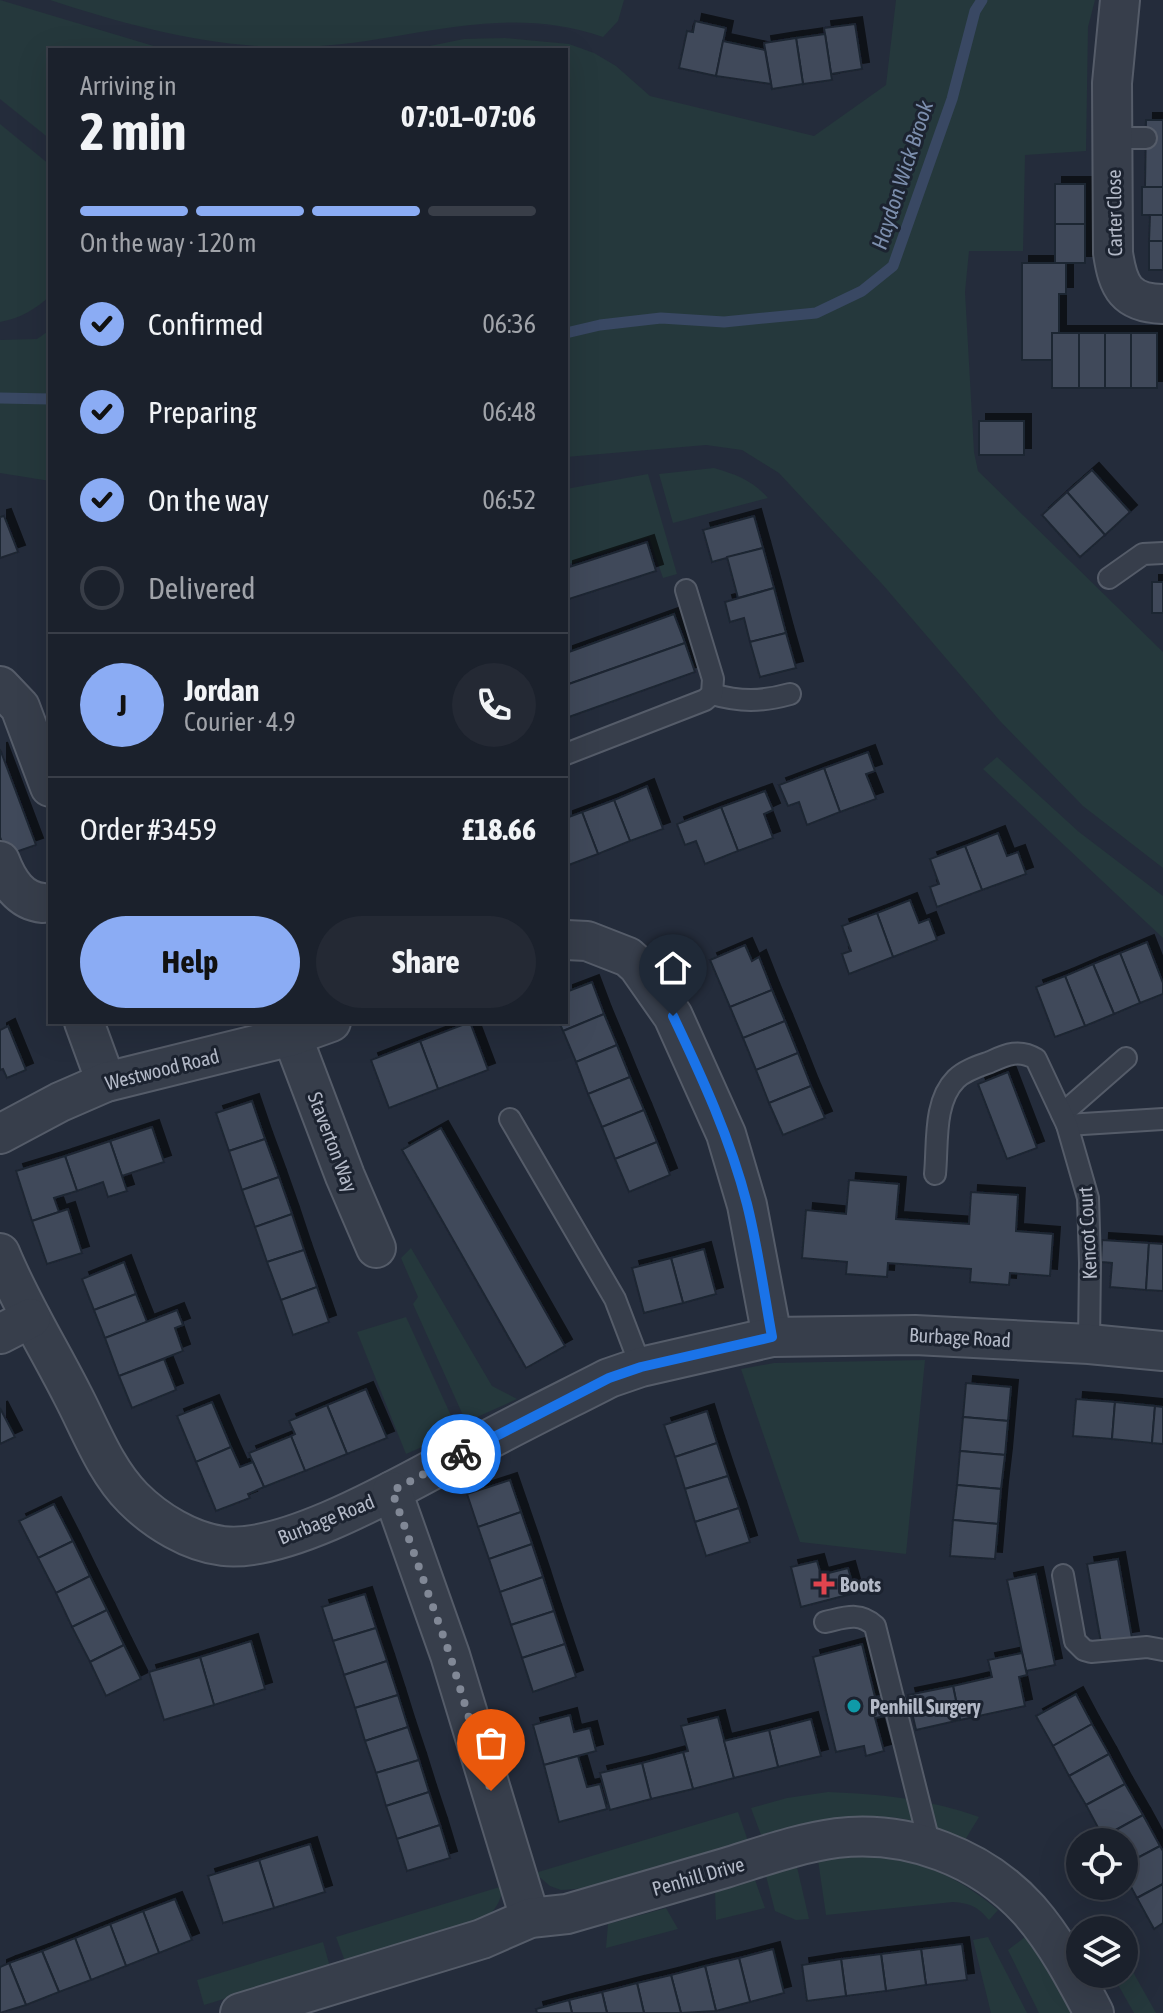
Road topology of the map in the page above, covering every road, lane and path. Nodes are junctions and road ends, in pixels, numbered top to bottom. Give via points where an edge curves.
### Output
1 (1120, 0) edge
2 (1163, 304) edge
3 (1163, 553) edge
4 (1109, 578) dead end
5 (686, 590) dead end
6 (0, 686) edge
7 (712, 694) junction
8 (790, 694) dead end
9 (568, 753) edge
10 (48, 782) edge
11 (0, 861) edge
12 (48, 908) edge
13 (568, 940) edge
14 (85, 1024) edge
15 (325, 1024) edge
16 (292, 1036) junction
17 (1126, 1058) dead end
18 (106, 1082) junction
19 (510, 1119) dead end
20 (1162, 1119) edge
21 (1064, 1120) junction
22 (0, 1134) edge
23 (935, 1174) dead end
24 (376, 1248) dead end
25 (0, 1253) edge
26 (15, 1326) edge
27 (772, 1337) junction
28 (1089, 1344) junction
29 (1163, 1351) edge
30 (641, 1367) junction
31 (392, 1491) junction
32 (1063, 1575) dead end
33 (825, 1622) dead end
34 (1163, 1650) edge
35 (930, 1846) junction
36 (530, 1918) junction
37 (302, 2005) edge
38 (240, 2013) edge
39 (1094, 2013) edge

1 - 2 street, Carter Close via 1112,83 1129,138 1113,253 1122,289 1135,299
3 - 4 lane via 1143,554
5 - 7 lane via 713,679
6 - 10 street via 20,707
7 - 8 lane via 755,702
7 - 9 lane
11 - 12 street via 22,896
13 - 27 street via 587,941 628,957 673,1016 726,1134
14 - 18 street
15 - 16 street, Westwood Road
16 - 18 street, Westwood Road
16 - 24 street, Staverton Way
17 - 21 lane
18 - 22 street, Westwood Road
19 - 30 lane via 615,1299
20 - 21 lane
21 - 23 lane, Kencot Court via 1042,1067 1028,1054 1010,1054 963,1073 942,1102
21 - 28 lane, Kencot Court via 1088,1198
25 - 26 street, Burbage Road
26 - 31 street, Burbage Road via 132,1497 197,1540 249,1547 287,1538
27 - 28 street, Burbage Road via 915,1335
27 - 30 street, Burbage Road
28 - 29 street, Burbage Road
30 - 31 street, Burbage Road via 609,1378
31 - 36 street via 450,1655
32 - 34 lane via 1078,1646 1091,1652
33 - 35 lane via 858,1616 875,1626
35 - 36 street, Penhill Drive via 860,1837 814,1842 567,1914
35 - 39 street, Penhill Drive via 978,1869 1028,1909 1053,1940
36 - 37 street, Penhill Drive
37 - 38 street, Penhill Drive

